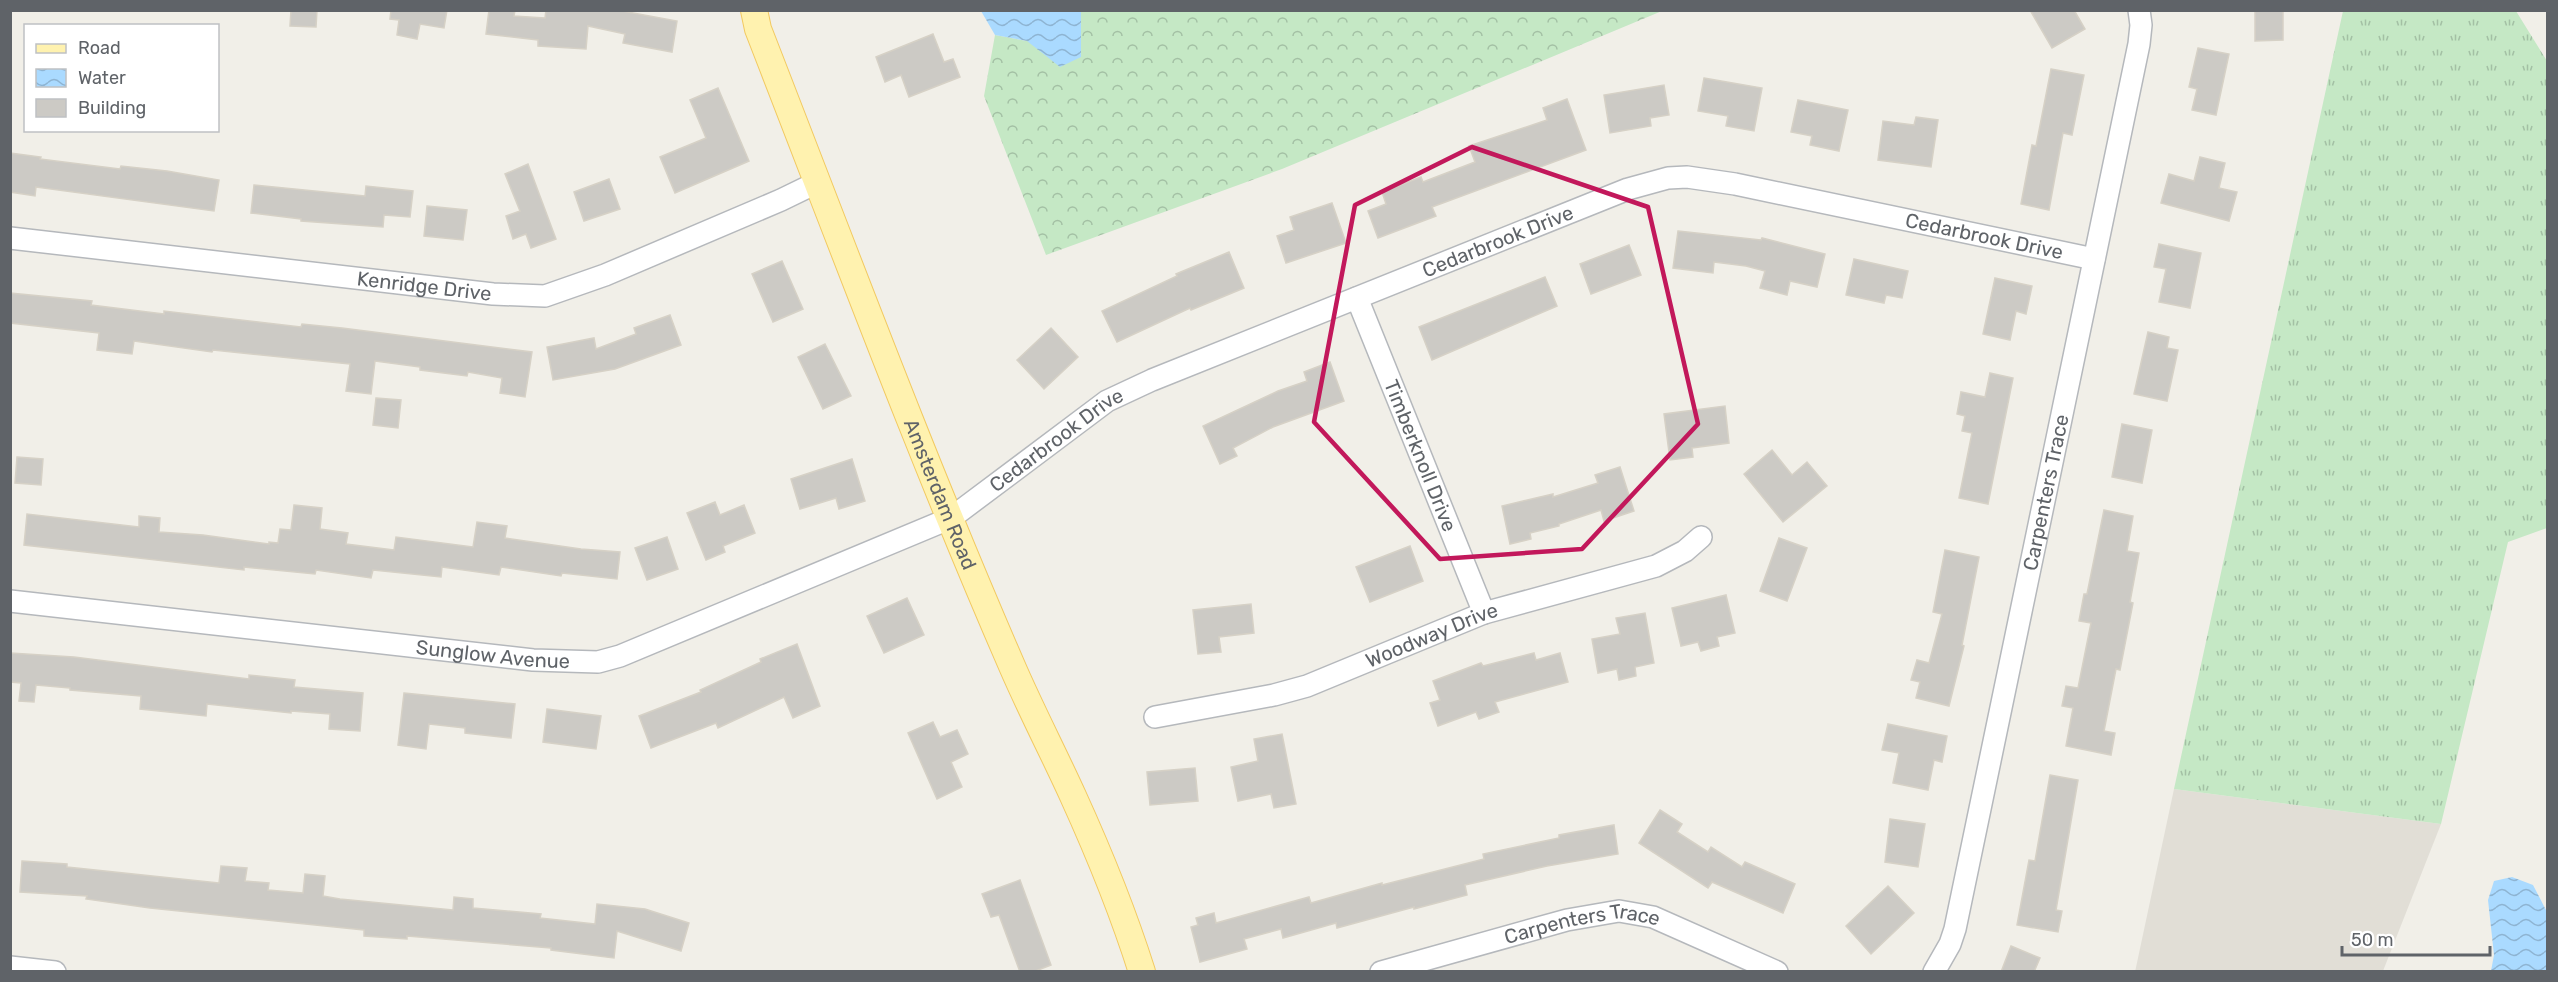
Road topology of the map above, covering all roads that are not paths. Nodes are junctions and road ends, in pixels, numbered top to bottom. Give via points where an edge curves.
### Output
1 (754, 10) edge
2 (2139, 10) edge
3 (818, 182) junction
4 (10, 238) edge
5 (2094, 259) junction
6 (1357, 298) junction
7 (951, 518) junction
8 (1701, 537) dead end
9 (10, 601) edge
10 (1484, 613) junction
11 (1155, 717) dead end
12 (10, 967) edge
13 (55, 972) edge
14 (1142, 972) edge
15 (1381, 972) edge
16 (1777, 972) edge
17 (1934, 972) edge

1 - 3 main road, Amsterdam Road
2 - 5 street, Carpenters Trace via 2139,44
3 - 4 street, Kenridge Drive via 605,275 545,296 493,294
3 - 7 main road, Amsterdam Road
5 - 6 street, Cedarbrook Drive via 1735,184 1668,178 1628,189
5 - 17 street, Carpenters Trace via 1955,929
6 - 7 street, Cedarbrook Drive via 1107,401
6 - 10 street, Timberknoll Drive
7 - 9 street, Sunglow Avenue via 598,662 533,660
7 - 14 main road, Amsterdam Road via 1012,667 1105,871
8 - 10 street, Woodway Drive via 1685,551 1656,566
10 - 11 street, Woodway Drive via 1307,686
12 - 13 street
15 - 16 street, Carpenters Trace via 1567,920 1619,911 1653,917

